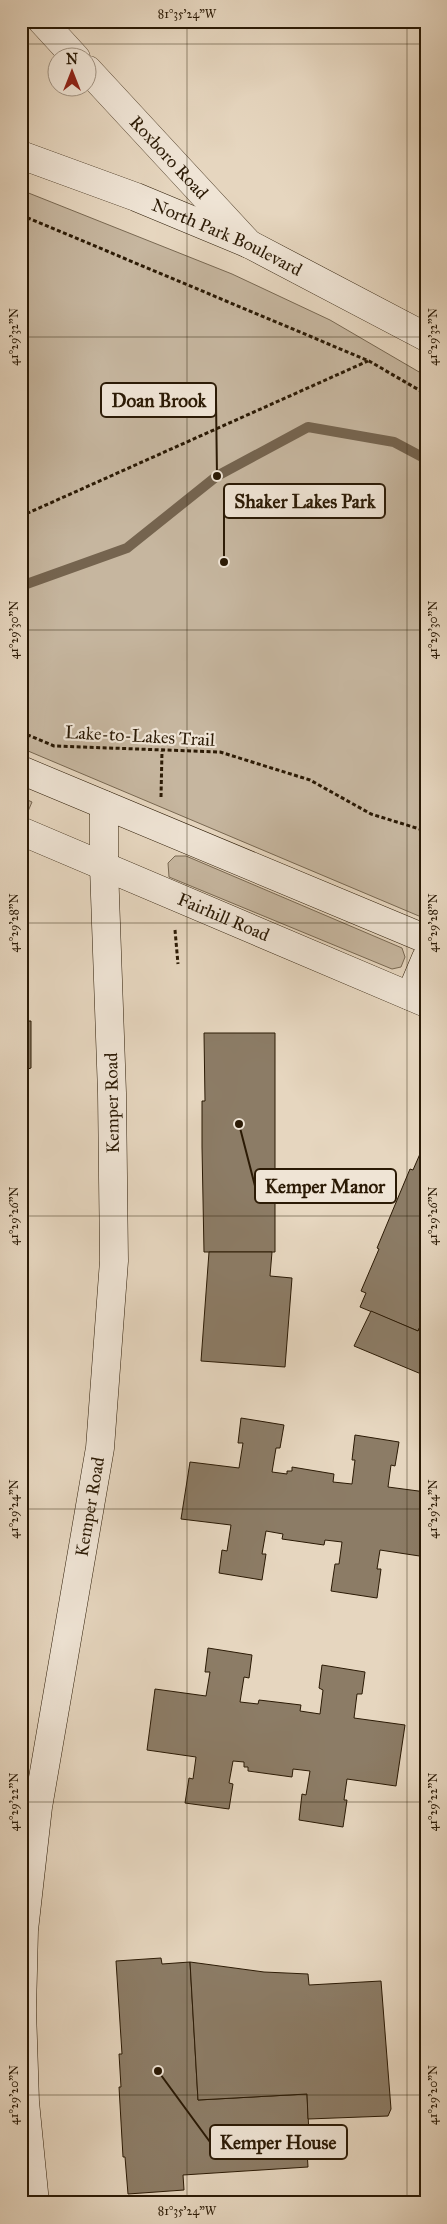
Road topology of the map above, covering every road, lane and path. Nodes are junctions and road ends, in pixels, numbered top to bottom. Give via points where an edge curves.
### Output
1 (42, 21) edge
2 (67, 48) edge
3 (98, 81) edge
4 (21, 155) edge
5 (21, 215) edge
6 (249, 244) junction
7 (426, 337) edge
8 (369, 361) junction
9 (426, 394) edge
10 (21, 509) edge
11 (21, 732) edge
12 (162, 750) junction
13 (21, 770) edge
14 (161, 801) dead end
15 (104, 805) junction
16 (21, 831) edge
17 (426, 831) edge
18 (104, 866) junction
19 (426, 939) edge
20 (426, 958) edge
21 (418, 999) edge
22 (35, 2203) edge

1 - 2 street
3 - 6 street, Roxboro Road
4 - 6 street, North Park Boulevard via 136,197
5 - 8 path
6 - 7 street, North Park Boulevard
8 - 9 path
8 - 10 path via 28,512
11 - 12 path, Lake-to-Lakes Trail via 54,746
12 - 14 path
12 - 17 path, Lake-to-Lakes Trail via 220,752 310,780 371,814
13 - 15 street
15 - 18 street, Kemper Road
15 - 19 street
16 - 18 street, Fairhill Road
18 - 21 street, Fairhill Road
18 - 22 street, Kemper Road via 114,1261 100,1448 38,1807 23,1944 25,2102
20 - 21 street

